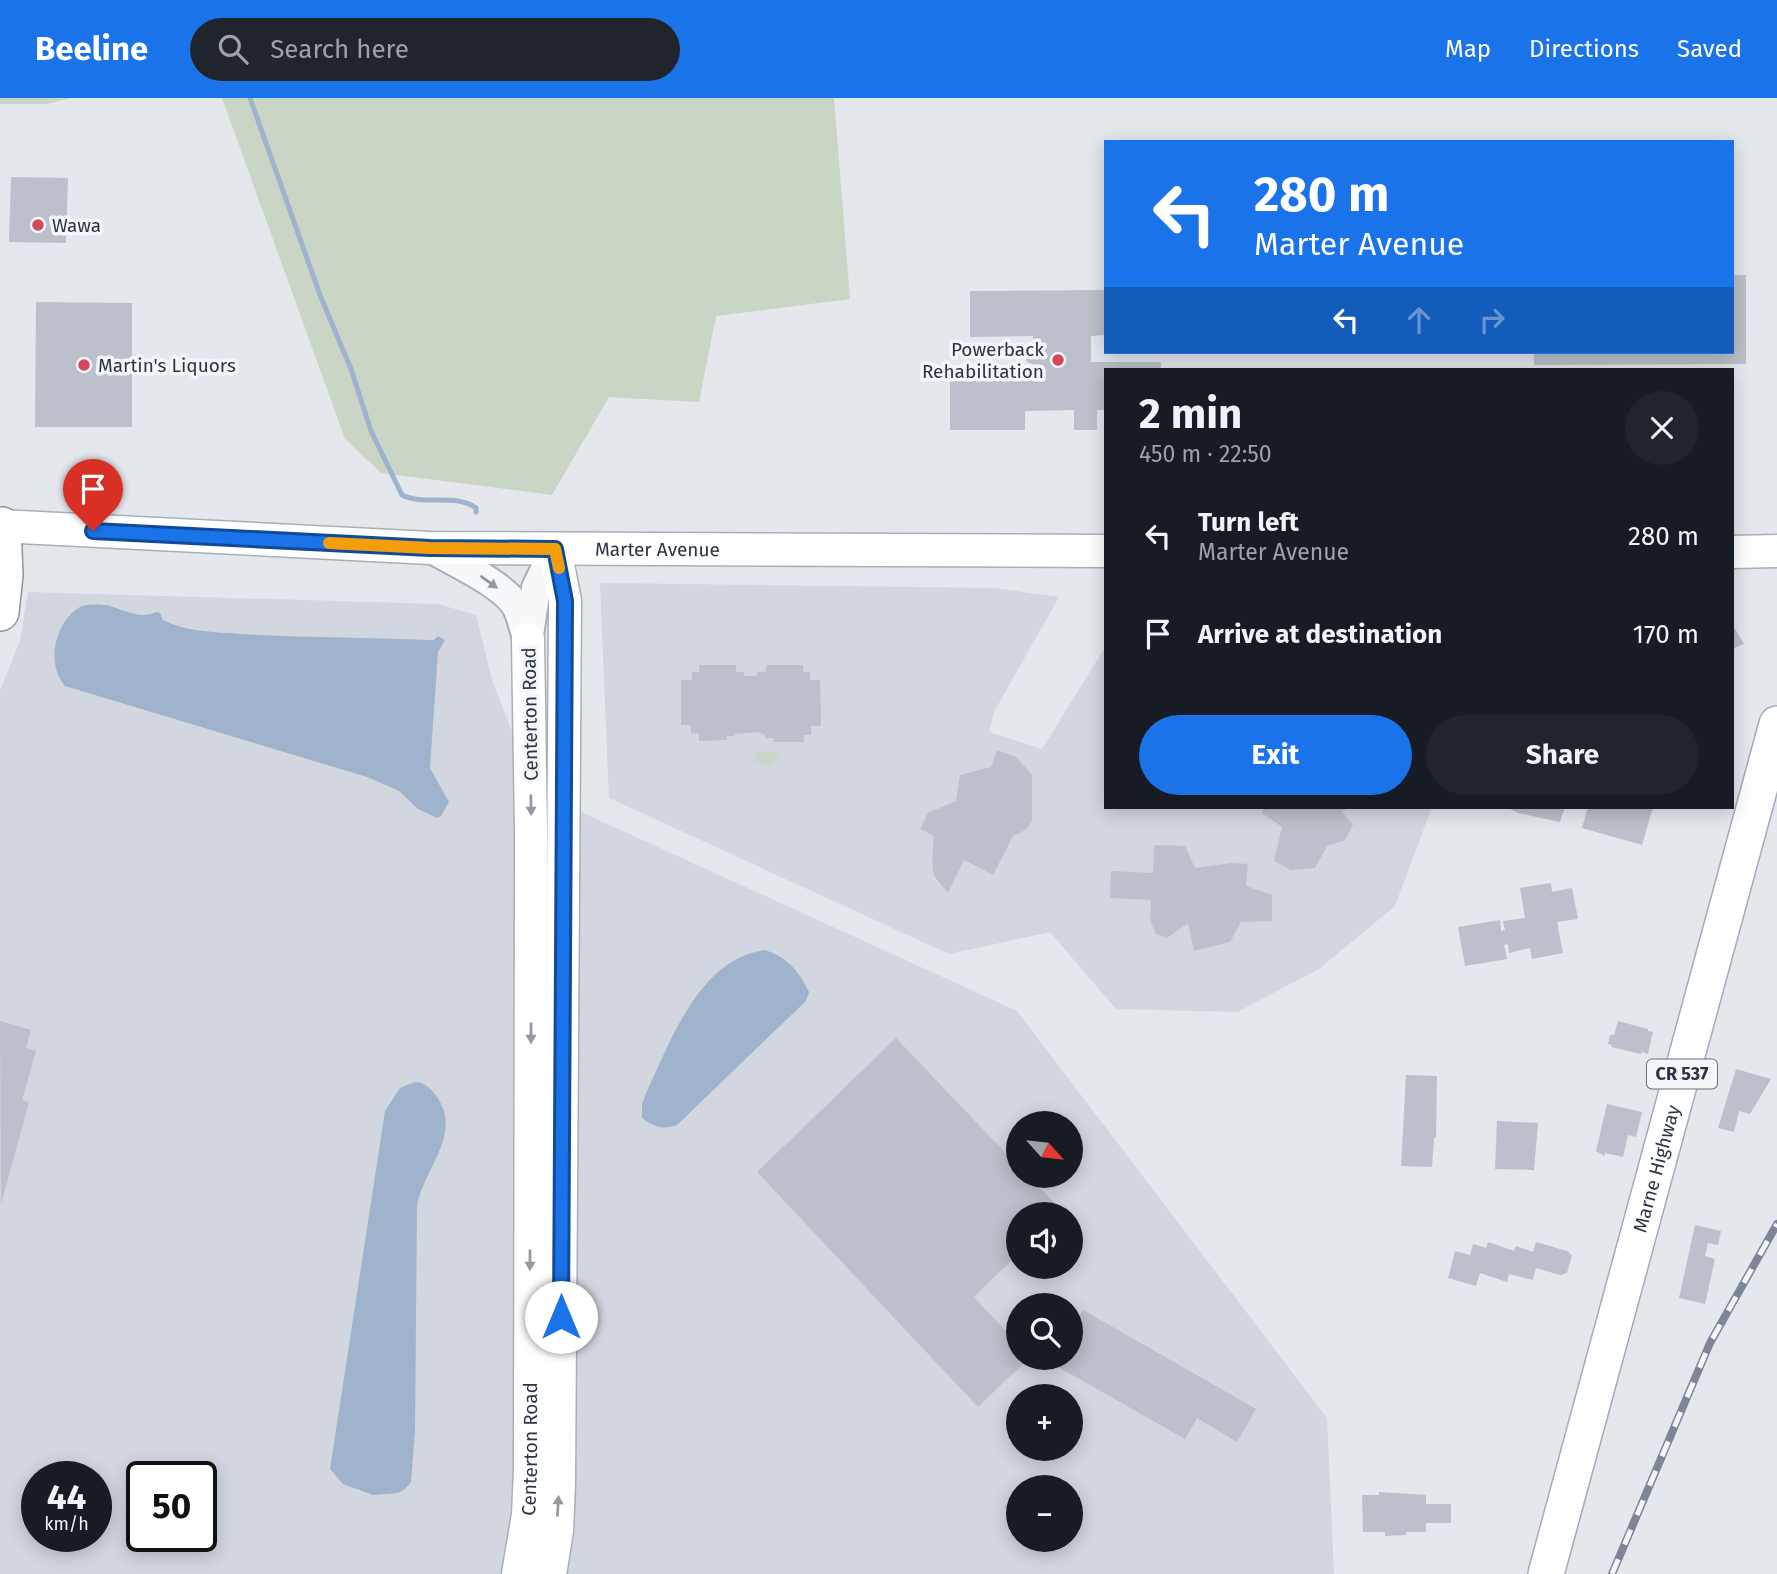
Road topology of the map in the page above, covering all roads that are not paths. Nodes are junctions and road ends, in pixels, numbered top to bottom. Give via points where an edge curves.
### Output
1 (1, 526) edge
2 (430, 548) junction
3 (555, 549) junction
4 (1104, 551) edge
5 (1777, 551) edge
6 (1734, 552) edge
7 (0, 612) edge
8 (528, 639) junction
9 (1777, 724) edge
10 (518, 1574) edge
11 (550, 1574) edge
12 (1546, 1574) edge

1 - 2 main road, Marter Avenue
1 - 7 highway via 4,575
2 - 3 main road, Marter Avenue
2 -> 8 street via 503,592 517,607
3 - 4 main road, Marter Avenue
3 - 8 street, Centerton Road via 536,588
11 -> 3 main road, Centerton Road via 559,1483 565,654 565,601
5 - 6 main road
8 -> 10 main road, Centerton Road via 530,1470
9 - 12 main road, Marne Highway / CR 537

